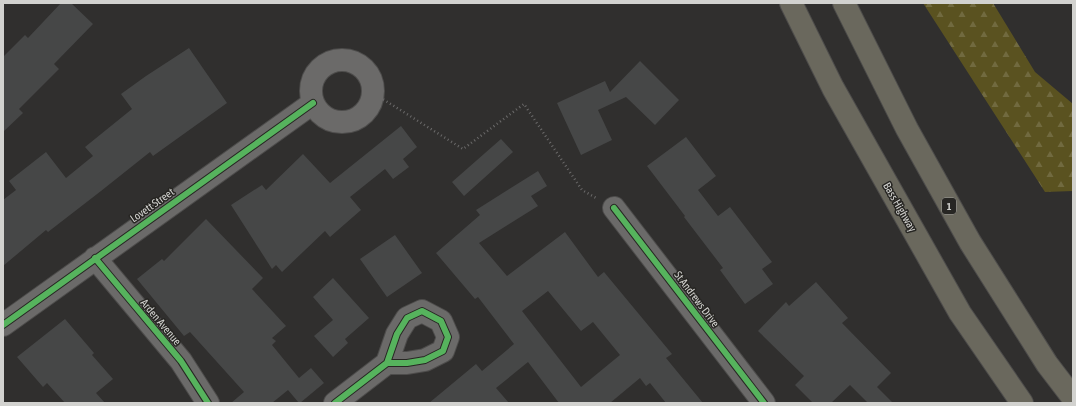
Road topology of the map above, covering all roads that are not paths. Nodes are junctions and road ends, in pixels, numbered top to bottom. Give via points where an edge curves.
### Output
1 (791, 3) edge
2 (844, 3) edge
3 (313, 103) junction
4 (614, 208) road end
5 (95, 258) junction
6 (3, 325) edge
7 (387, 364) dead end
8 (1073, 398) edge
9 (208, 403) edge
10 (335, 403) edge
11 (764, 403) edge
12 (1022, 403) edge

1 - 12 highway, Bass Highway via 833,88 960,313
2 - 8 highway, 1 via 907,129 970,242 1047,364
3 - 3 street via 320,115 329,120 339,123 358,119 371,103 372,83 361,66 351,61 330,62 314,75 310,96
3 - 5 street, Lovett Street
4 - 11 street, St Andrews Drive
5 - 6 street, Lovett Street
5 - 9 street, Arden Avenue via 180,361
7 - 10 street

